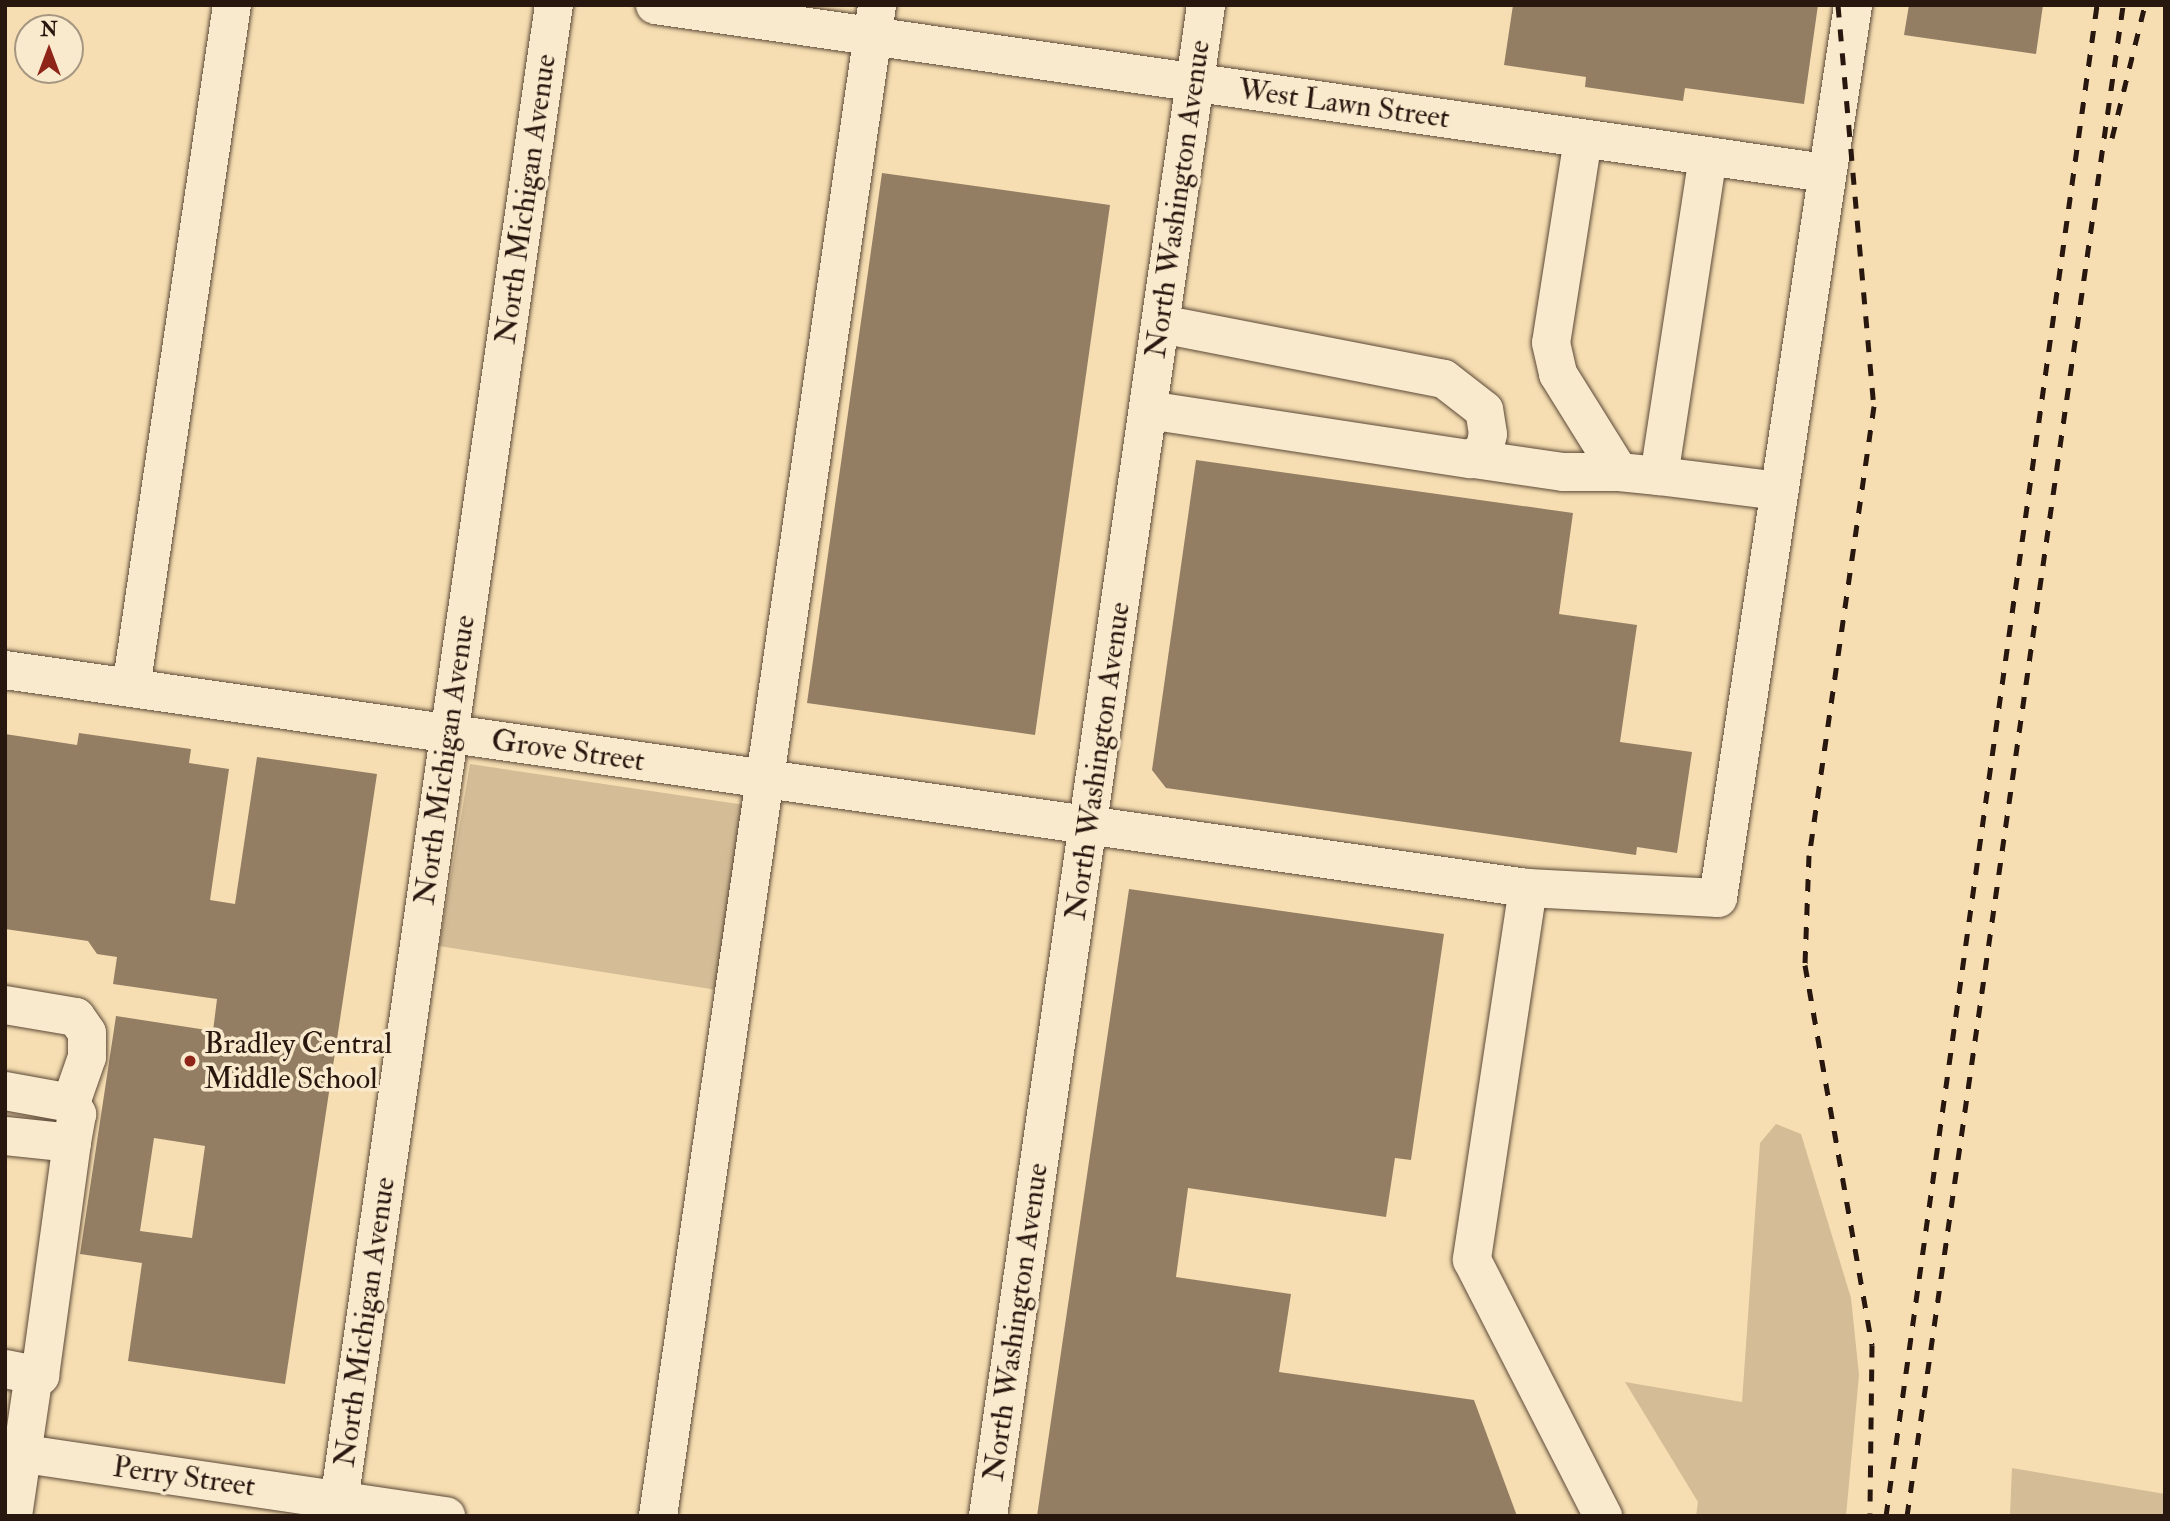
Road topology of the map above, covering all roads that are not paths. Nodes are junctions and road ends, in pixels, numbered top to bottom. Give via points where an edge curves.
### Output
1 (232, 5) edge
2 (554, 5) edge
3 (656, 5) edge
4 (1206, 5) edge
5 (1853, 5) edge
6 (874, 21) edge
7 (1195, 83) junction
8 (1583, 139) junction
9 (1708, 156) junction
10 (1825, 173) junction
11 (1160, 324) junction
12 (1148, 410) junction
13 (1475, 459) junction
14 (1619, 472) junction
15 (1659, 476) junction
16 (1779, 491) junction
17 (5, 670) edge
18 (131, 688) junction
19 (449, 734) junction
20 (764, 779) junction
21 (1088, 826) junction
22 (1528, 888) junction
23 (5, 1005) edge
24 (5, 1091) edge
25 (71, 1103) junction
26 (5, 1136) edge
27 (72, 1143) junction
28 (20, 1372) edge
29 (14, 1452) edge
30 (338, 1508) edge
31 (13, 1516) edge
32 (446, 1516) edge
33 (657, 1516) edge
34 (988, 1516) edge
35 (1603, 1516) edge

1 - 18 street
2 - 19 street, North Michigan Avenue
3 - 6 street, West Lawn Street
4 - 7 street, North Washington Avenue
5 - 10 street
6 - 7 street, West Lawn Street
6 - 20 street
7 - 8 street, West Lawn Street
7 - 11 street, North Washington Avenue
8 - 9 street, West Lawn Street
8 - 14 street via 1551,343 1558,374
9 - 10 street, West Lawn Street
9 - 15 street
10 - 16 street
11 - 12 street, North Washington Avenue
11 - 13 street via 1444,379 1483,410 1488,434
12 - 13 street
12 - 21 street, North Washington Avenue
13 - 14 street via 1563,472
14 - 15 street
15 - 16 street
16 - 22 street, Grove Street via 1718,898
17 - 18 street, Grove Street
18 - 19 street, Grove Street
19 - 20 street, Grove Street
19 - 30 street, North Michigan Avenue
20 - 21 street, Grove Street
20 - 33 street
21 - 22 street, Grove Street
21 - 34 street, North Washington Avenue
22 - 35 street via 1472,1260
23 - 25 street via 76,1017 87,1033 88,1057
24 - 25 street
25 - 27 street via 77,1114
26 - 27 street
27 - 28 street via 40,1376
28 - 29 street
29 - 30 street, Perry Street
29 - 31 street
30 - 32 street, Perry Street

